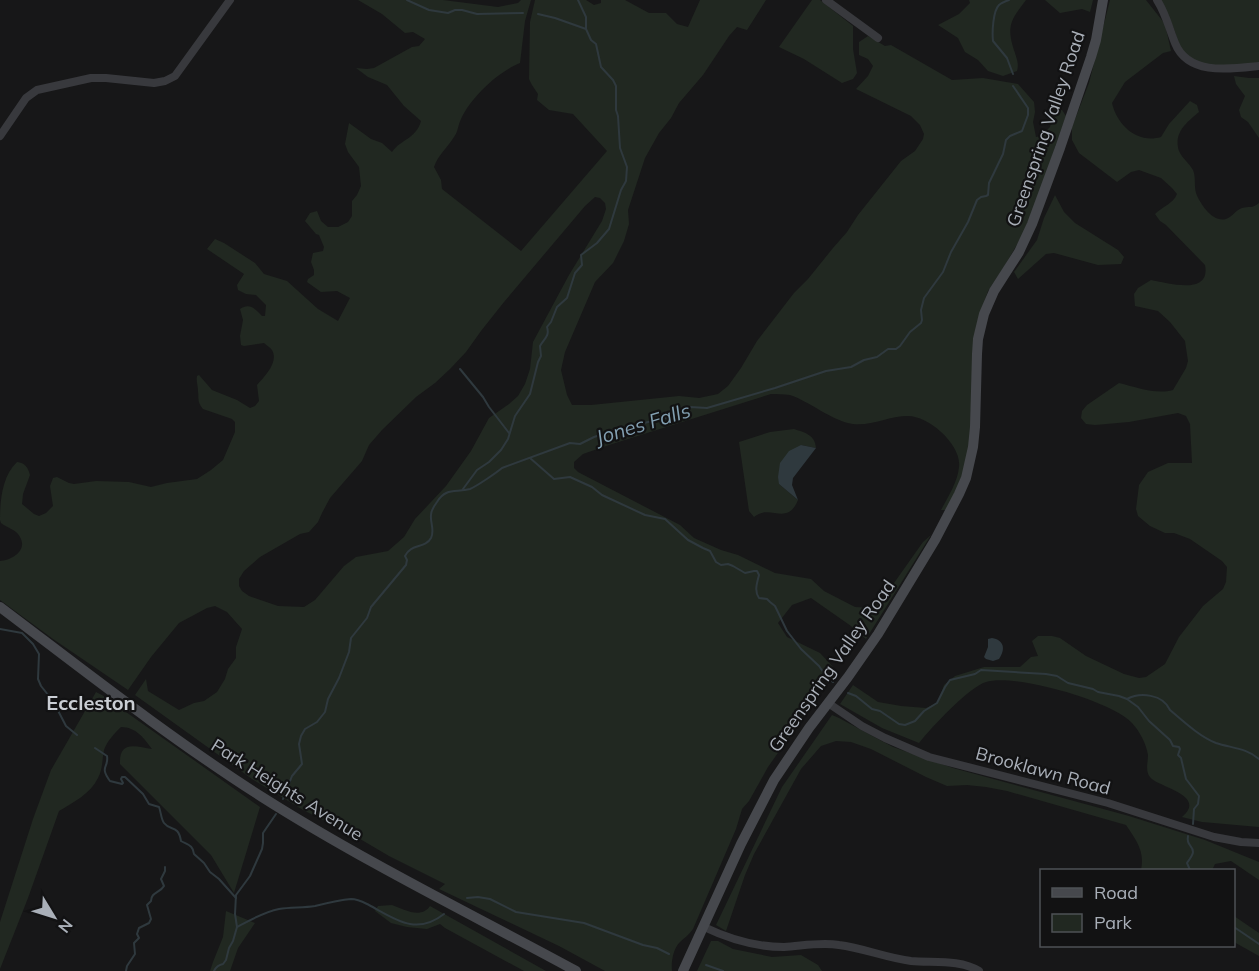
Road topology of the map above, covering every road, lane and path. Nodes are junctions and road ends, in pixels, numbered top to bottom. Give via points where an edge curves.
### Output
1 (230, 0) edge
2 (826, 0) edge
3 (1103, 0) edge
4 (1157, 0) edge
5 (878, 38) dead end
6 (1259, 66) edge
7 (0, 136) edge
8 (0, 607) edge
9 (828, 703) junction
10 (1259, 843) edge
11 (704, 927) junction
12 (576, 971) edge
13 (683, 971) edge
14 (979, 971) edge

1 - 7 street via 175,76 154,83 91,78 37,90 26,98
2 - 5 street
3 - 9 main road, Greenspring Valley Road via 1091,57 1036,215 984,314 978,347 973,447 966,478 899,600
4 - 6 street via 1176,45 1186,58 1211,68
8 - 12 main road, Park Heights Avenue via 157,725 263,798
9 - 10 street, Brooklawn Road via 862,726 929,757 1108,803 1214,837
9 - 11 main road, Greenspring Valley Road via 766,795
11 - 13 main road, Greenspring Valley Road
11 - 14 street via 756,944 838,944 905,960 963,965

